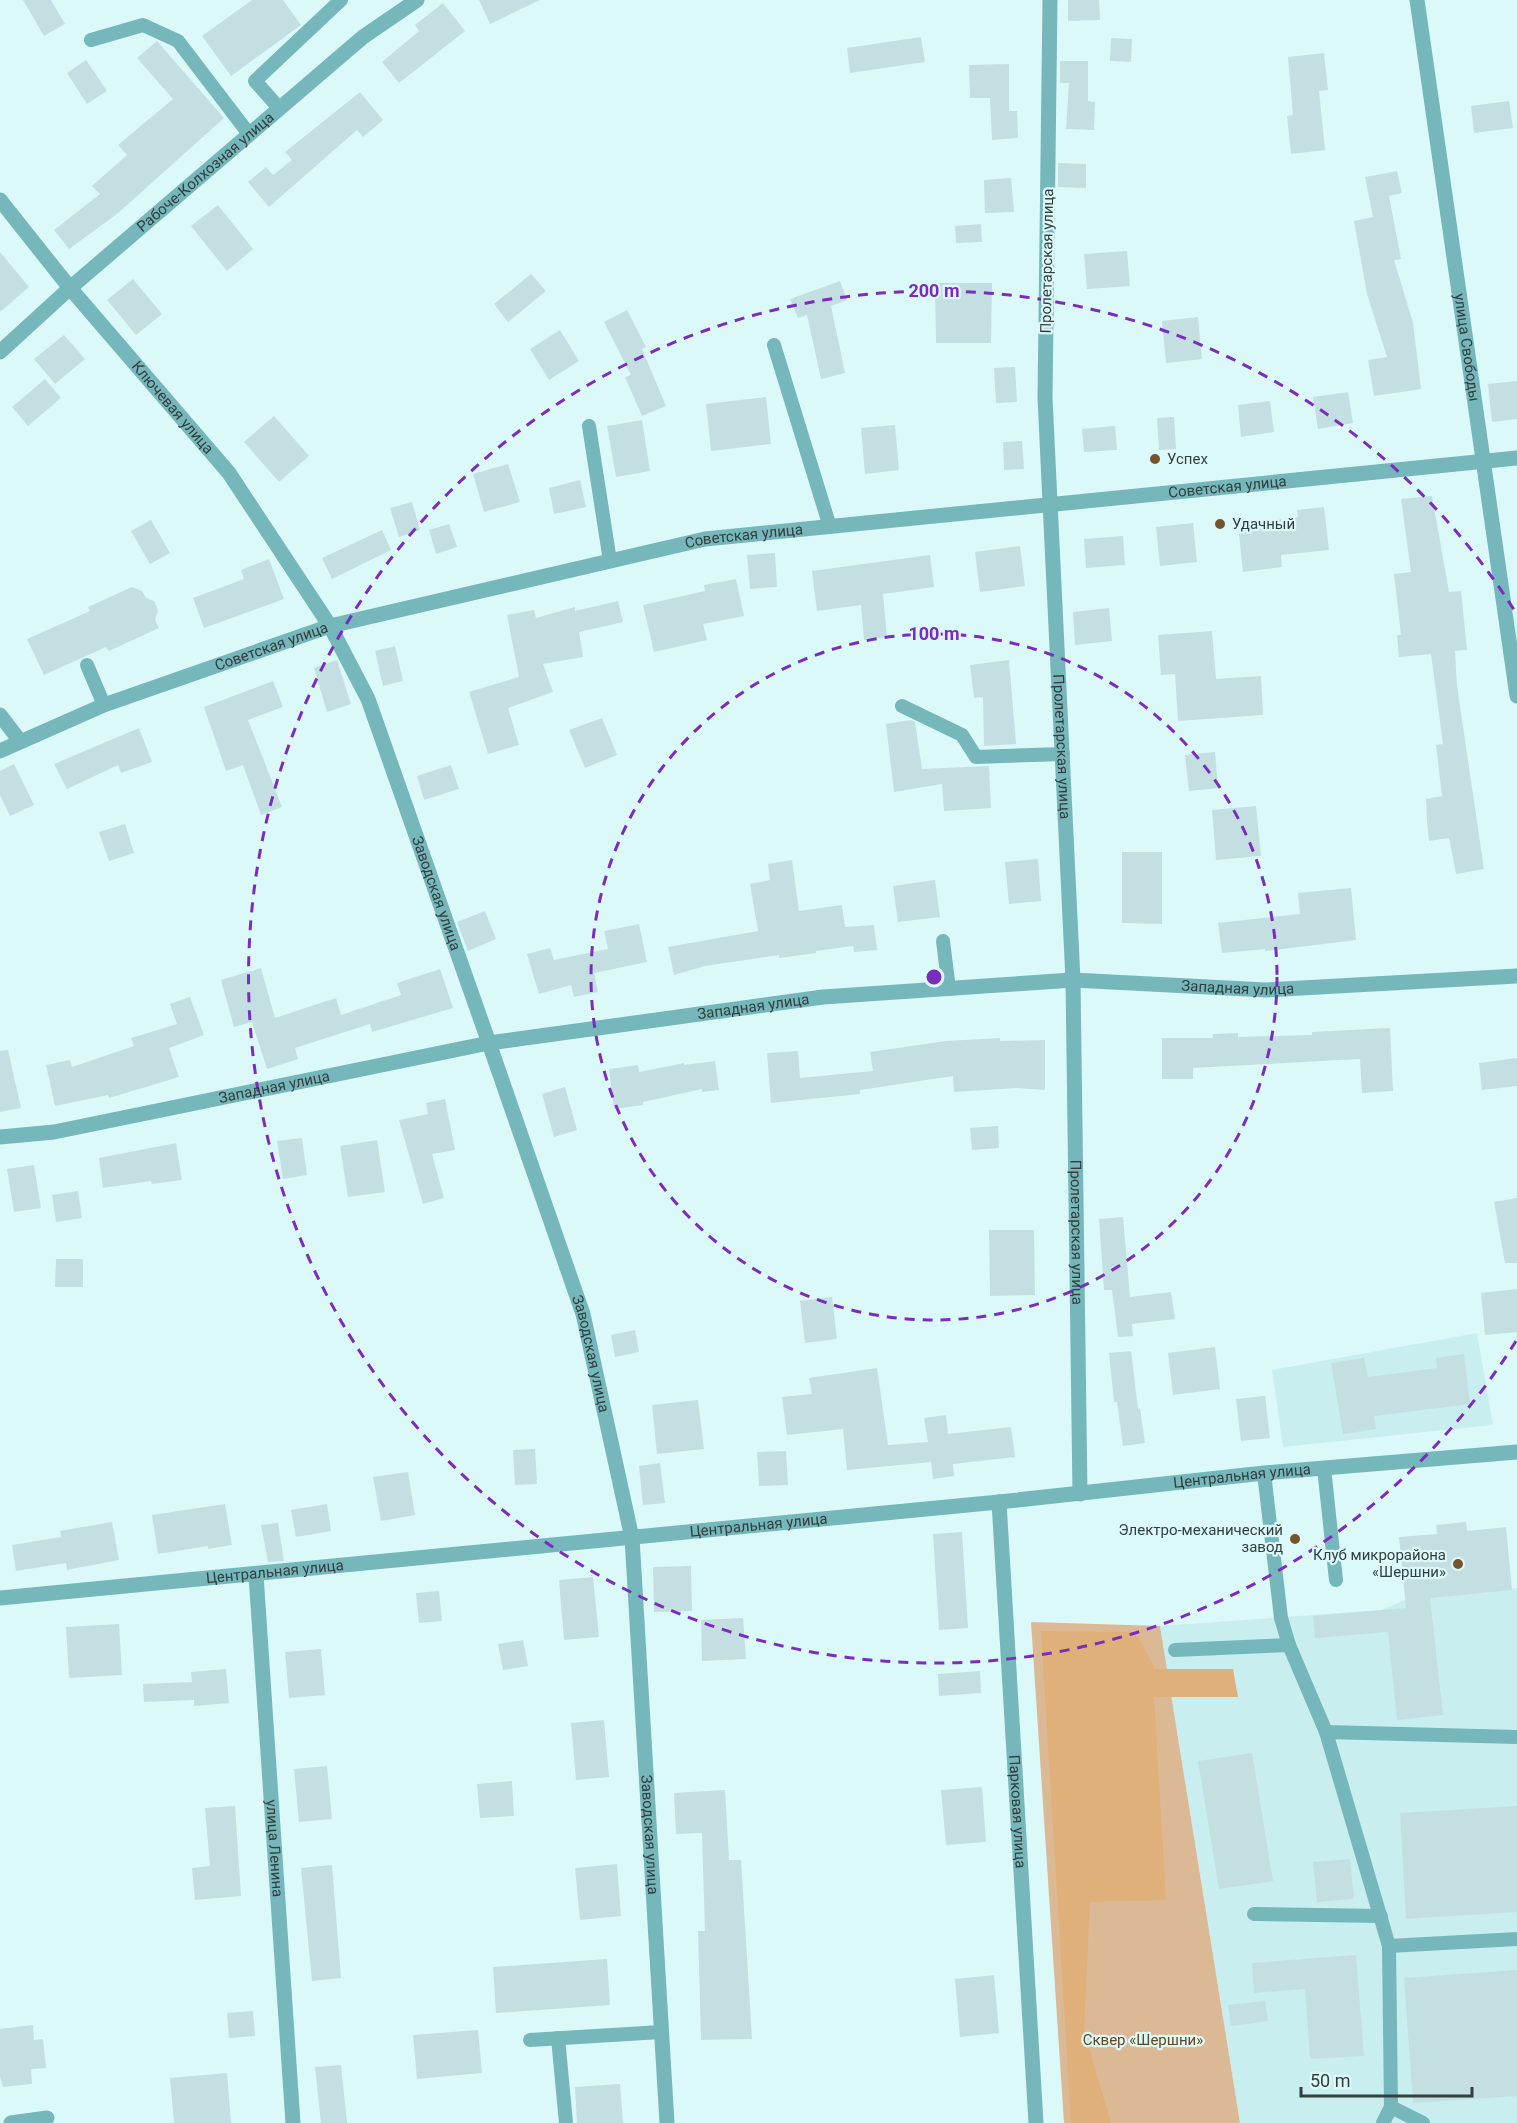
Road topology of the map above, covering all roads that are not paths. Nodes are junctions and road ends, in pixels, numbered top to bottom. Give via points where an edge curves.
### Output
1 (341, 0) edge
2 (417, 0) edge
3 (1050, 0) edge
4 (1417, 0) edge
5 (91, 40) dead end
6 (279, 108) junction
7 (249, 134) junction
8 (0, 200) edge
9 (70, 288) junction
10 (774, 345) dead end
11 (0, 352) edge
12 (589, 426) dead end
13 (1517, 458) edge
14 (1484, 462) junction
15 (1051, 505) junction
16 (830, 526) junction
17 (610, 561) junction
18 (330, 626) junction
19 (87, 665) dead end
20 (1517, 696) edge
21 (105, 705) junction
22 (902, 706) dead end
23 (0, 715) edge
24 (20, 741) junction
25 (0, 751) edge
26 (1063, 754) junction
27 (943, 941) dead end
28 (1517, 976) edge
29 (1073, 980) junction
30 (949, 989) junction
31 (489, 1043) junction
32 (0, 1137) edge
33 (1517, 1452) edge
34 (1324, 1468) junction
35 (1264, 1473) junction
36 (1080, 1494) junction
37 (999, 1502) junction
38 (632, 1538) junction
39 (256, 1575) junction
40 (1335, 1580) dead end
41 (0, 1598) edge
42 (1289, 1645) junction
43 (1175, 1650) dead end
44 (1326, 1732) junction
45 (1517, 1737) edge
46 (1254, 1914) dead end
47 (1381, 1916) junction
48 (1517, 1939) edge
49 (1389, 1946) junction
50 (661, 2032) junction
51 (558, 2038) junction
52 (530, 2040) dead end
53 (1390, 2107) junction
54 (47, 2118) dead end
55 (11, 2123) edge
56 (293, 2123) edge
57 (566, 2123) edge
58 (667, 2123) edge
59 (1036, 2123) edge
60 (1383, 2123) edge
61 (1423, 2123) edge

1 - 6 lane via 255,81
2 - 6 street, Рабоче-Колхозная улица via 363,37
3 - 15 street, Пролетарская улица via 1045,398
4 - 14 street, улица Свободы
5 - 7 lane via 143,25 178,41
6 - 7 street, Рабоче-Колхозная улица
7 - 9 street, Рабоче-Колхозная улица
8 - 9 street, Ключевая улица
9 - 11 street, Рабоче-Колхозная улица
9 - 18 street, Ключевая улица via 229,473
10 - 16 lane
12 - 17 lane
13 - 14 street, Советская улица
14 - 15 street, Советская улица
14 - 20 street, улица Свободы
15 - 16 street, Советская улица
15 - 26 street, Пролетарская улица
16 - 17 street, Советская улица via 705,539
17 - 18 street, Советская улица
18 - 21 street, Советская улица
18 - 31 street, Заводская улица via 368,699
19 - 21 lane
21 - 24 street, Советская улица
22 - 26 lane via 962,735 976,757
23 - 24 street
24 - 25 street, Советская улица
26 - 29 street, Пролетарская улица
27 - 30 lane
28 - 29 street, Западная улица via 1266,990
29 - 30 street, Западная улица
29 - 36 street, Пролетарская улица
30 - 31 street, Западная улица via 823,998
31 - 32 street, Западная улица via 54,1132
31 - 38 street, Заводская улица via 583,1314
33 - 34 street, Центральная улица
34 - 35 street, Центральная улица
34 - 40 lane
35 - 36 street, Центральная улица
35 - 42 lane via 1281,1618
36 - 37 street, Центральная улица
37 - 38 street, Центральная улица
37 - 59 street, Парковая улица
38 - 39 street, Центральная улица
38 - 50 street, Заводская улица
39 - 41 street, Центральная улица
39 - 56 street, улица Ленина
42 - 43 lane
42 - 44 lane
44 - 45 lane
44 - 47 lane
46 - 47 lane
47 - 49 lane
48 - 49 lane
49 - 53 lane
50 - 51 lane
50 - 58 street, Заводская улица
51 - 52 lane
51 - 57 lane
53 - 60 lane
53 - 61 lane
54 - 55 street

